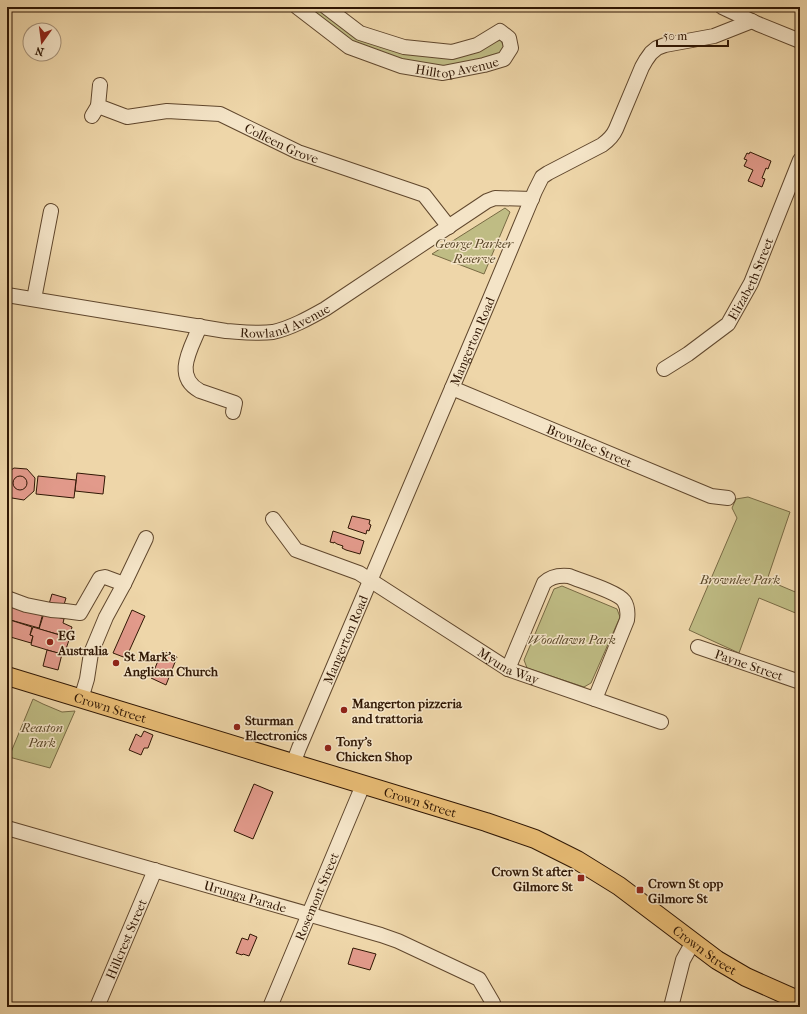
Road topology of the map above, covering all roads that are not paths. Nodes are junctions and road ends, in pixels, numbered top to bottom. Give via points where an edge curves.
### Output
1 (297, 7) edge
2 (326, 7) edge
3 (722, 7) edge
4 (752, 21) junction
5 (800, 41) edge
6 (100, 85) dead end
7 (800, 160) edge
8 (532, 199) junction
9 (51, 212) dead end
10 (449, 227) junction
11 (7, 295) edge
12 (34, 299) junction
13 (200, 326) junction
14 (664, 369) dead end
15 (452, 388) junction
16 (233, 412) dead end
17 (728, 498) dead end
18 (273, 519) dead end
19 (146, 538) dead end
20 (370, 580) junction
21 (124, 584) junction
22 (7, 598) edge
23 (698, 647) dead end
24 (508, 669) junction
25 (7, 676) edge
26 (800, 682) edge
27 (81, 699) junction
28 (595, 699) junction
29 (661, 722) dead end
30 (293, 764) junction
31 (363, 785) junction
32 (7, 828) edge
33 (154, 870) junction
34 (308, 914) junction
35 (693, 942) junction
36 (800, 1001) edge
37 (493, 1006) edge
38 (97, 1007) edge
39 (270, 1007) edge
40 (671, 1007) edge

1 - 2 street, Hilltop Avenue via 349,47 400,66 443,73 504,60 511,48 509,38 500,31 477,45 452,52 404,47 360,33
3 - 4 street
4 - 5 street
4 - 8 street, Mangerton Road via 714,36 657,48 642,67 609,140 542,177
6 - 10 street, Colleen Grove via 95,111 127,117 168,111 220,114 298,152 424,195
7 - 14 street, Elizabeth Street via 751,283 728,324
8 - 10 street, Rowland Avenue via 495,198
8 - 15 street, Mangerton Road
9 - 12 street
10 - 13 street, Rowland Avenue via 325,309 287,328 274,332 245,333
11 - 12 street, Rowland Avenue
12 - 13 street, Rowland Avenue
13 - 16 street via 186,362 188,380 200,391 235,403
15 - 17 street, Brownlee Street via 711,496
15 - 20 street, Mangerton Road
18 - 20 street, Myuna Way via 296,550 359,573
19 - 21 street
20 - 24 street, Myuna Way
20 - 30 street, Mangerton Road
21 - 22 street via 105,577 100,578 80,613 51,610
21 - 27 street via 106,617 91,653
23 - 26 street, Payne Street
24 - 28 street, Myuna Way
24 - 28 street via 544,583 554,576 569,576 616,594 627,607 627,620
25 - 27 main road, Crown Street
27 - 30 main road, Crown Street
28 - 29 street, Myuna Way
30 - 31 main road, Crown Street
31 - 34 street, Rosemont Street
31 - 35 main road, Crown Street via 535,839 577,860 619,886
32 - 33 street, Urunga Parade
33 - 34 street, Urunga Parade
33 - 38 street, Hillcrest Street
34 - 37 street, Urunga Parade via 381,934 479,979
34 - 39 street, Rosemont Street
35 - 36 main road, Crown Street via 746,977
35 - 40 street via 683,960

